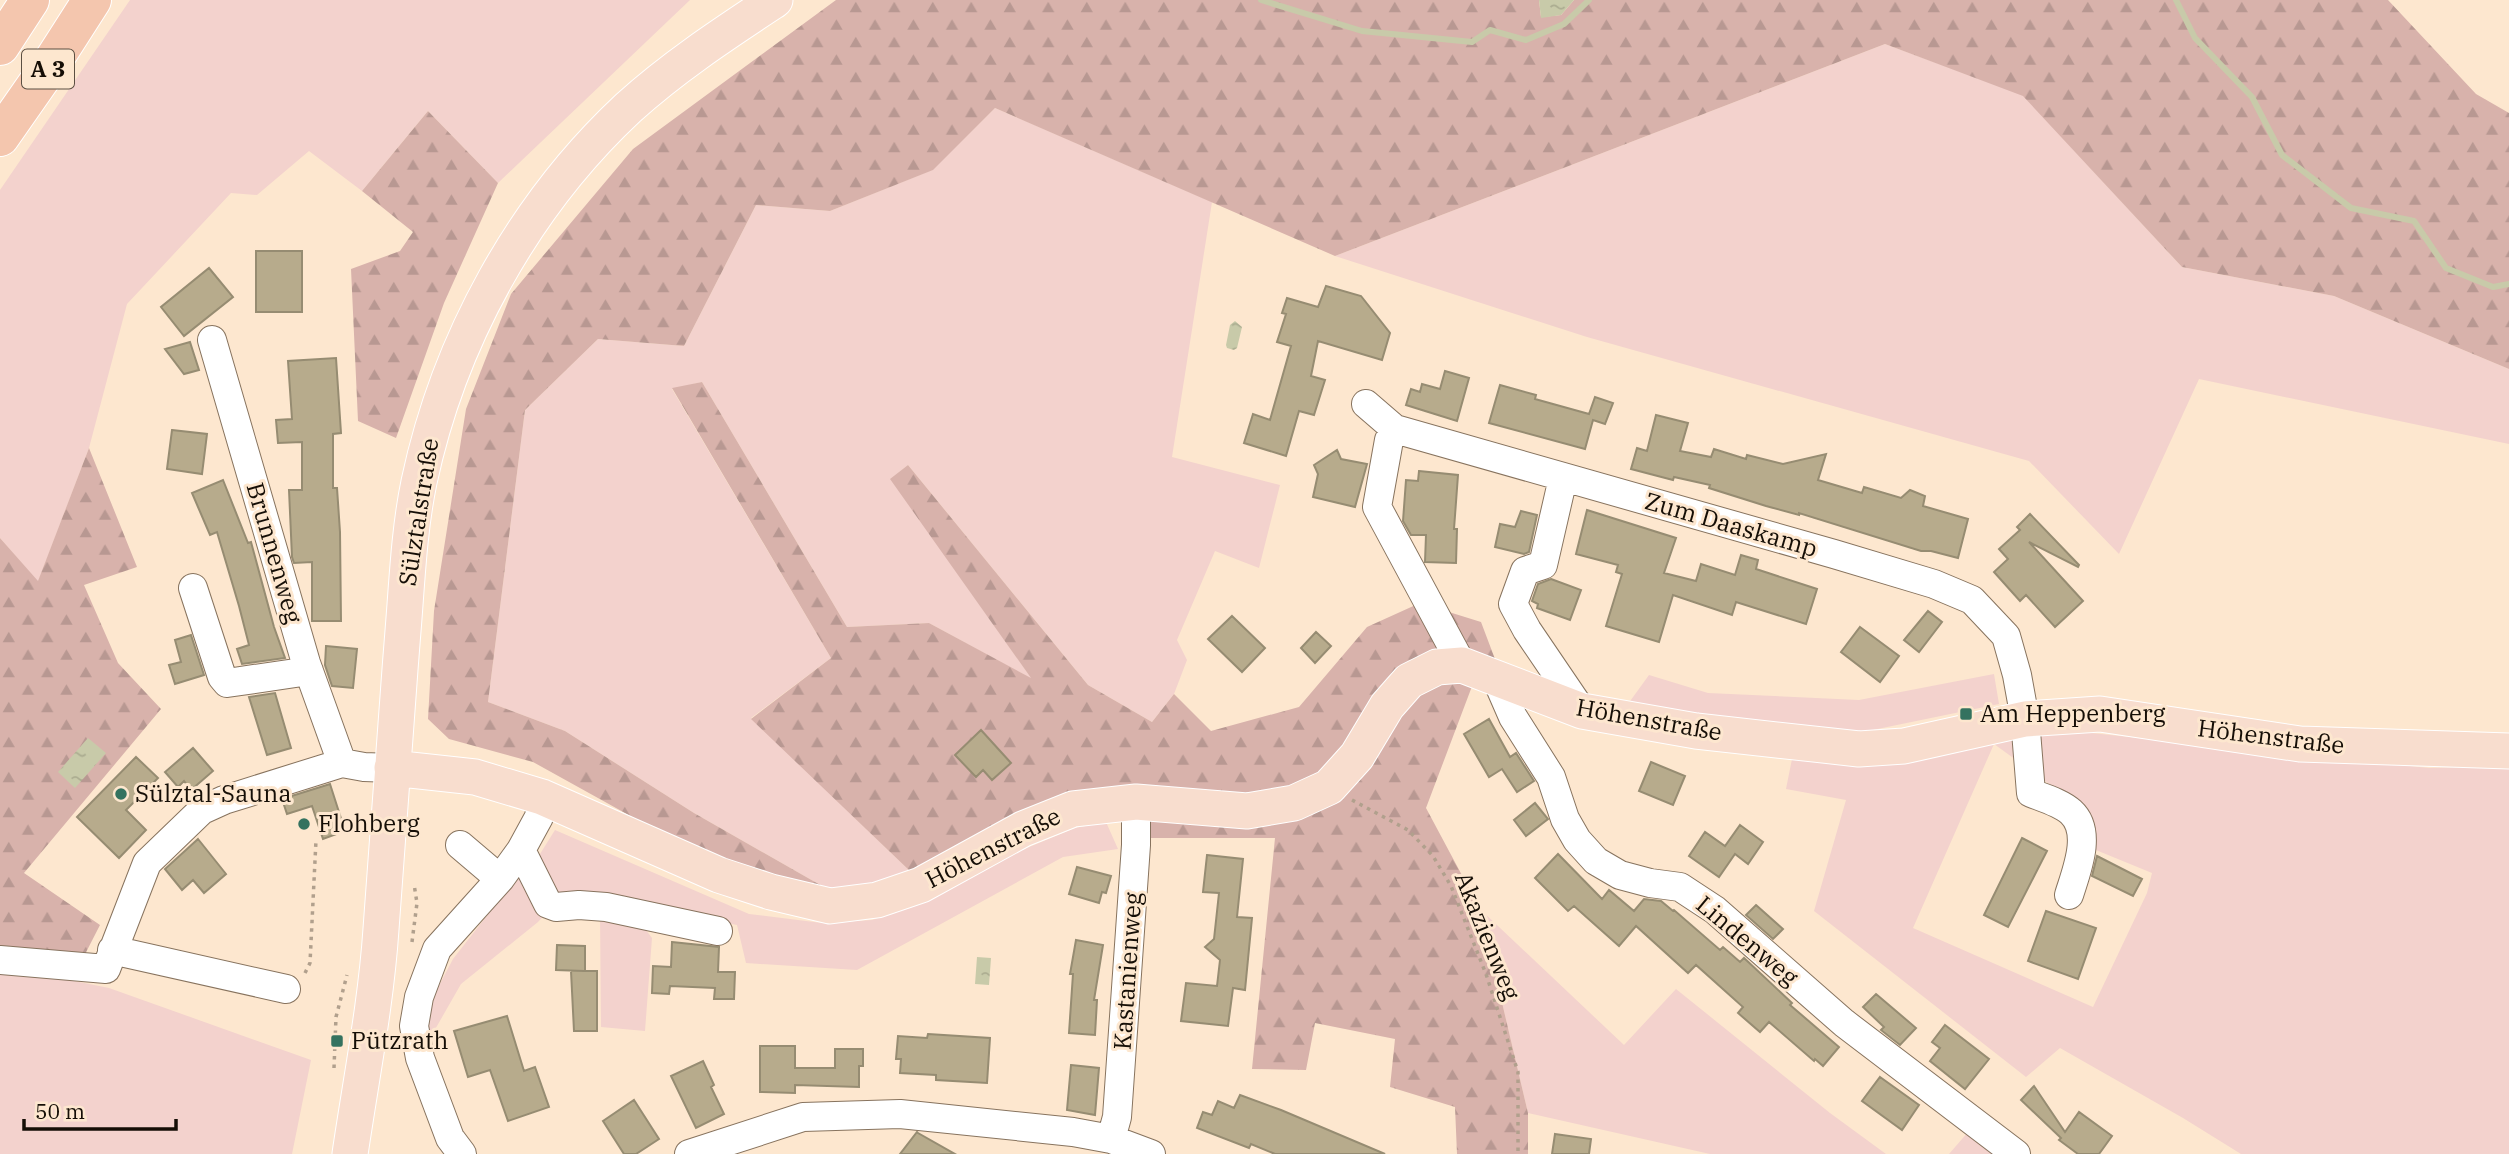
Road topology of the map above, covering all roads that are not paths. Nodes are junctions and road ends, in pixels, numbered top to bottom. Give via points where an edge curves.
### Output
1 (30, 0) edge
2 (92, 0) edge
3 (775, 0) edge
4 (0, 46) edge
5 (0, 137) edge
6 (212, 340) dead end
7 (1366, 404) dead end
8 (1395, 429) junction
9 (1563, 478) junction
10 (193, 588) dead end
11 (1462, 665) junction
12 (309, 671) junction
13 (1496, 678) junction
14 (1582, 711) junction
15 (2025, 719) junction
16 (2509, 751) edge
17 (342, 763) junction
18 (392, 768) junction
19 (542, 797) junction
20 (1136, 802) junction
21 (460, 845) dead end
22 (521, 850) junction
23 (500, 879) junction
24 (2069, 895) dead end
25 (718, 931) dead end
26 (112, 950) junction
27 (0, 960) edge
28 (286, 989) road end
29 (1111, 1139) junction
30 (350, 1154) edge
31 (462, 1154) edge
32 (689, 1154) edge
33 (1151, 1154) edge
34 (2016, 1154) edge

1 - 4 highway, A 3
2 - 5 highway, A 3
3 - 18 main road, Sülztalstraße via 662,79 597,139 509,255 481,304 444,391 418,485
6 - 12 street, Brunnenweg via 230,369
7 - 8 street, Zum Daaskamp
8 - 9 street, Zum Daaskamp
8 - 11 street via 1377,507
9 - 14 street via 1544,565 1525,571 1513,604
9 - 15 street, Zum Daaskamp via 1834,554 1972,600 2007,636
10 - 12 street via 227,683
11 - 13 main road, Höhenstraße
11 - 20 main road, Höhenstraße via 1437,667 1409,681 1387,706 1357,756 1329,787 1294,803 1247,811
12 - 17 street, Brunnenweg
13 - 14 main road, Höhenstraße
13 - 34 street, Lindenweg via 1513,717 1551,778 1565,820 1596,861 1620,875 1680,887 1715,909 1844,1023
14 - 15 main road, Höhenstraße via 1696,731 1859,749 1904,746
15 - 16 main road, Höhenstraße via 2100,714 2300,744
15 - 24 street, Zum Daaskamp via 2031,793 2066,808 2077,820 2083,848
17 - 18 street
17 - 26 street via 202,810 148,863
18 - 19 main road, Höhenstraße via 475,777
18 - 30 main road, Sülztalstraße via 381,933
19 - 20 main road, Höhenstraße via 719,875 830,906 877,900 921,885 1023,829 1073,809
19 - 22 street via 539,817
20 - 29 street, Kastanienweg via 1117,1117
21 - 23 street
22 - 23 street
22 - 25 street via 548,904 606,907
23 - 31 street via 437,950 414,1026 420,1058 450,1138
26 - 27 street via 106,969
26 - 28 street
29 - 32 street via 900,1114 817,1116
29 - 33 street

